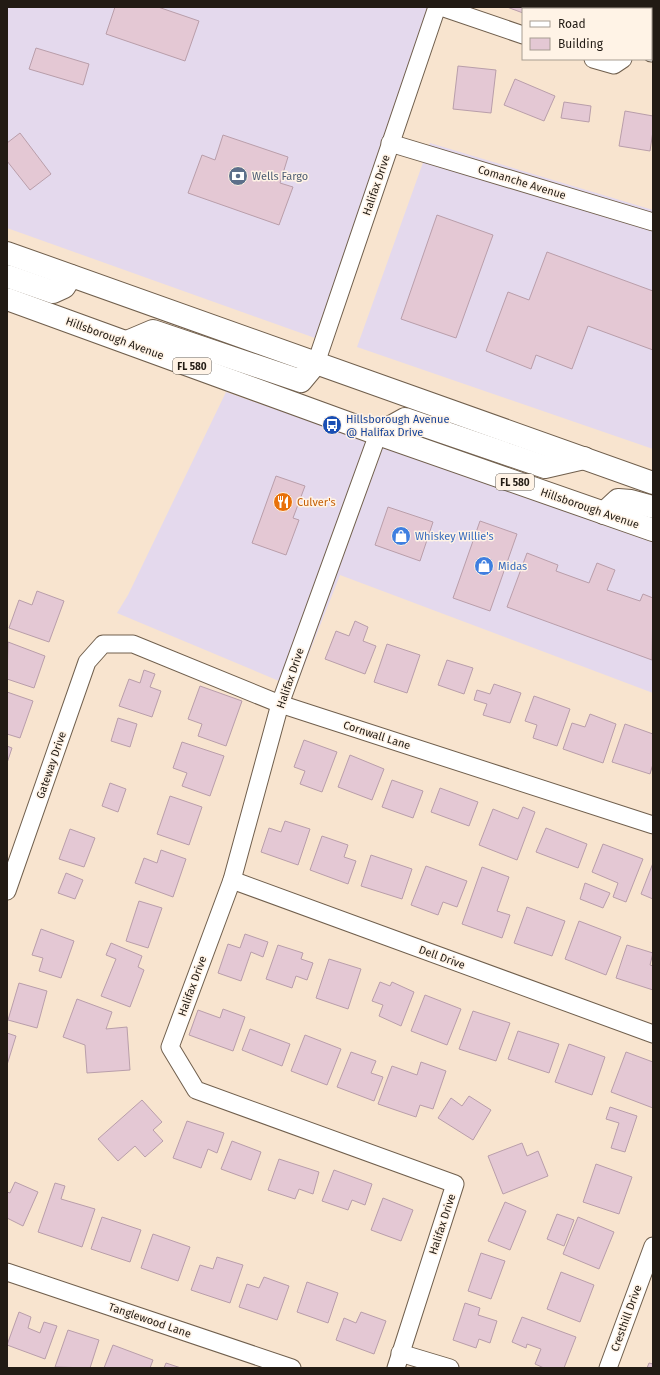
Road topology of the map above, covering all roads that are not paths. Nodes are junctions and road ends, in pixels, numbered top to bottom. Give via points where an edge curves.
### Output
1 (437, 7) edge
2 (441, 7) edge
3 (522, 35) edge
4 (596, 60) edge
5 (622, 60) edge
6 (390, 143) junction
7 (653, 222) edge
8 (7, 253) edge
9 (7, 276) edge
10 (71, 276) junction
11 (7, 299) edge
12 (127, 342) junction
13 (316, 363) junction
14 (378, 434) junction
15 (584, 458) junction
16 (653, 483) edge
17 (653, 507) edge
18 (604, 513) junction
19 (653, 530) edge
20 (103, 644) joint
21 (280, 704) junction
22 (653, 825) edge
23 (232, 880) junction
24 (7, 891) edge
25 (653, 1034) edge
26 (653, 1246) edge
27 (7, 1272) edge
28 (398, 1361) edge
29 (292, 1368) edge
30 (450, 1368) edge
31 (608, 1368) edge

1 - 6 street, Halifax Drive
2 - 3 street
4 - 5 street via 614,65
6 - 7 street, Comanche Avenue
6 - 13 street, Halifax Drive
8 - 10 main road
9 - 10 main road via 53,292 64,287
10 - 13 main road
11 - 12 main road, Hillsborough Avenue / FL 580
12 - 13 main road via 153,331 301,381
12 - 14 main road, Hillsborough Avenue / FL 580
13 - 15 main road
14 - 15 main road via 404,419 545,467
14 - 18 main road, Hillsborough Avenue / FL 580
14 - 21 street, Halifax Drive
15 - 16 main road
17 - 18 main road via 618,500
18 - 19 main road, Hillsborough Avenue / FL 580
20 - 21 street, Cornwall Lane via 133,644
20 - 24 street, Gateway Drive via 87,662
21 - 22 street, Cornwall Lane
21 - 23 street, Halifax Drive
23 - 25 street, Dell Drive
23 - 28 street, Halifax Drive via 170,1047 196,1090 455,1184
26 - 31 street, Cresthill Drive
27 - 29 street, Tanglewood Lane
28 - 30 street

